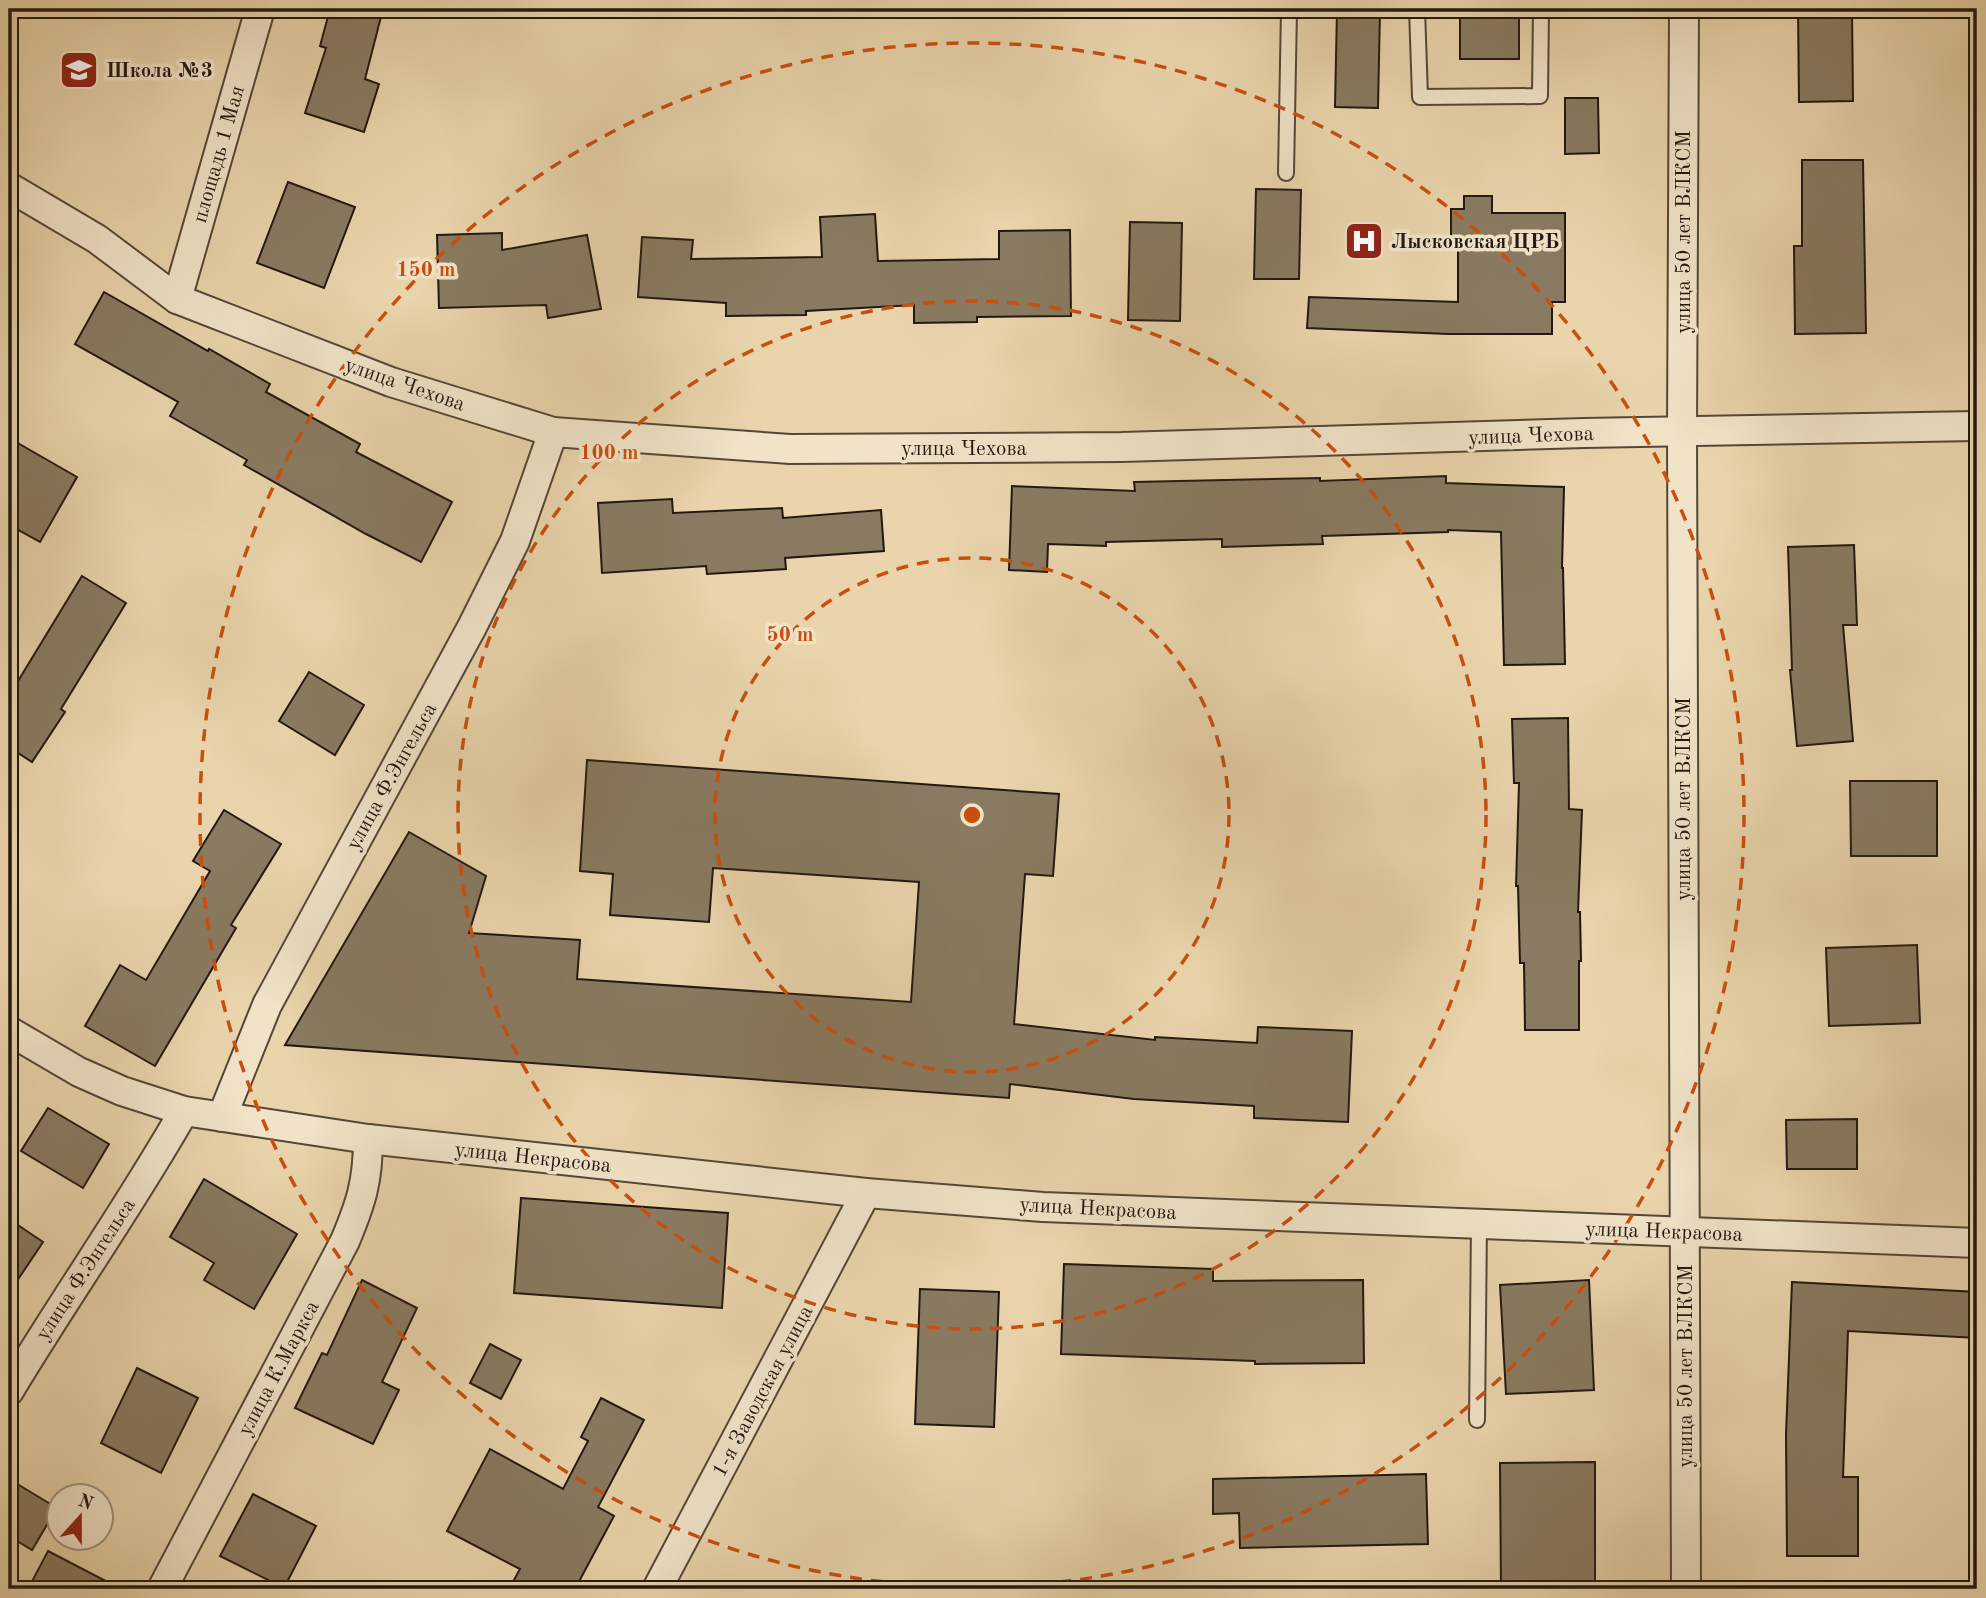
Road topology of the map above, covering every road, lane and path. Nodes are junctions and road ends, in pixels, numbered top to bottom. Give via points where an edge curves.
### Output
1 (260, 9) edge
2 (1289, 9) edge
3 (1417, 9) edge
4 (1541, 9) edge
5 (1684, 9) edge
6 (1286, 173) dead end
7 (9, 187) edge
8 (177, 299) junction
9 (1977, 426) edge
10 (553, 432) junction
11 (1682, 432) junction
12 (9, 1031) edge
13 (184, 1111) junction
14 (222, 1117) junction
15 (369, 1139) junction
16 (866, 1193) junction
17 (1479, 1224) junction
18 (1685, 1232) junction
19 (1977, 1243) edge
20 (9, 1391) edge
21 (1477, 1420) dead end
22 (162, 1589) edge
23 (657, 1589) edge
24 (1686, 1589) edge

1 - 8 street, площадь 1 Мая
2 - 6 lane
3 - 4 lane via 1420,97 1433,97 1540,96
5 - 11 street, улица 50 лет ВЛКСМ
7 - 8 street, улица Чехова via 97,239
8 - 10 street, улица Чехова via 391,382
9 - 11 street, улица Чехова
10 - 11 street, улица Чехова via 790,449 1122,447
10 - 14 street, улица Ф.Энгельса via 515,541 267,1004
11 - 18 street, улица 50 лет ВЛКСМ
12 - 13 street, улица Некрасова via 100,1082
13 - 14 street, улица Некрасова
13 - 20 street, улица Ф.Энгельса
14 - 15 street, улица Некрасова
15 - 16 street, улица Некрасова
15 - 22 street, улица К.Маркса via 366,1181 345,1241
16 - 17 street, улица Некрасова via 1043,1207
16 - 23 street, 1-я Заводская улица
17 - 18 street, улица Некрасова
17 - 21 lane
18 - 19 street, улица Некрасова
18 - 24 street, улица 50 лет ВЛКСМ

